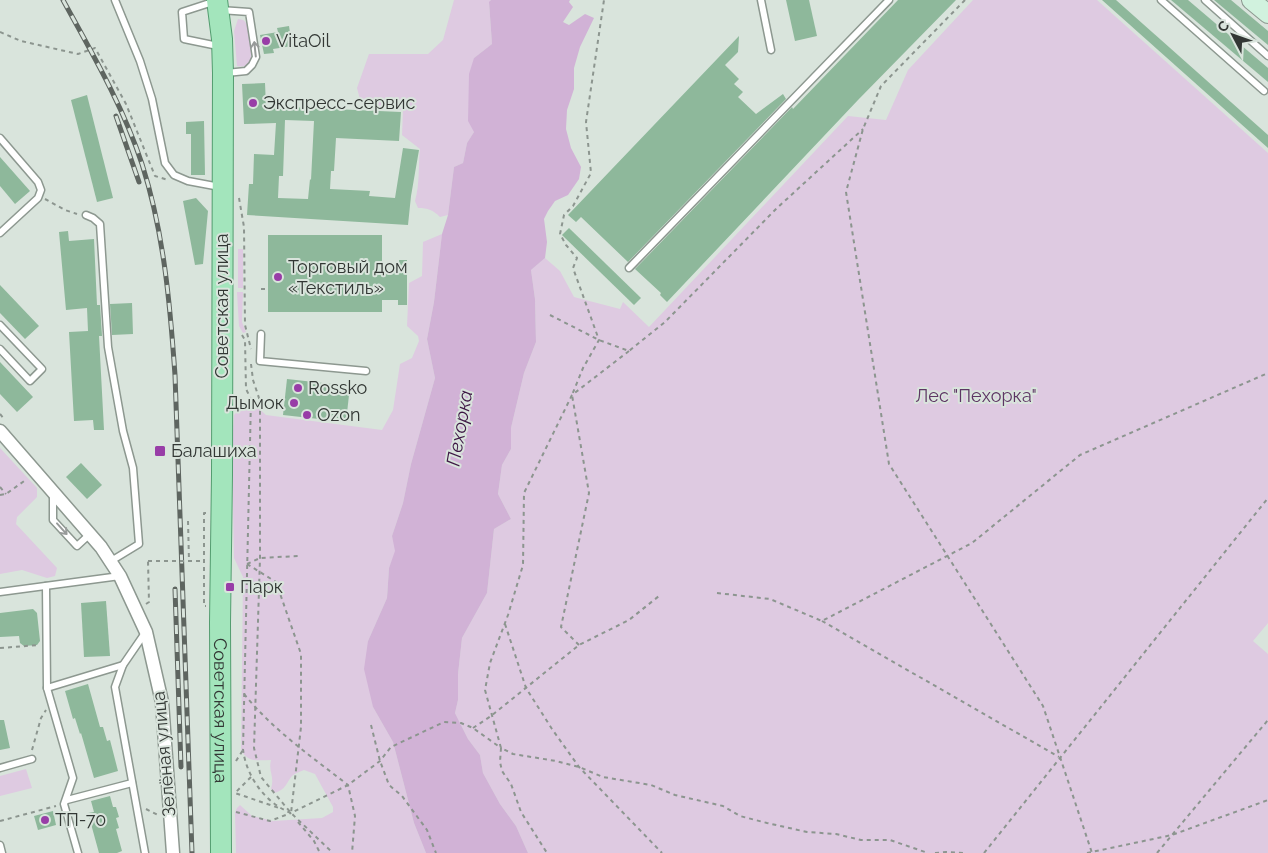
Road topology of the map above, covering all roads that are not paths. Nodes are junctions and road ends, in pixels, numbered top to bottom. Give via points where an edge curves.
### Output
1 (115, 0) edge
2 (760, 0) edge
3 (889, 0) edge
4 (1160, 0) edge
5 (1205, 0) edge
6 (1252, 0) edge
7 (217, 4) edge
8 (1268, 14) edge
9 (222, 46) junction
10 (772, 50) dead end
11 (1268, 56) edge
12 (223, 73) junction
13 (1264, 91) dead end
14 (0, 138) edge
15 (231, 193) junction
16 (86, 215) road end
17 (0, 233) edge
18 (629, 268) dead end
19 (0, 325) edge
20 (261, 334) dead end
21 (0, 349) edge
22 (366, 371) dead end
23 (0, 431) edge
24 (53, 492) junction
25 (90, 534) junction
26 (111, 561) junction
27 (120, 576) junction
28 (46, 586) junction
29 (0, 592) edge
30 (146, 632) junction
31 (122, 666) junction
32 (47, 688) junction
33 (32, 759) road end
34 (0, 768) edge
35 (132, 783) junction
36 (65, 802) junction
37 (0, 845) edge
38 (2, 853) edge
39 (78, 853) edge
40 (145, 853) edge
41 (173, 853) edge
42 (221, 853) edge

1 - 15 lane via 152,99 164,163 174,175
2 - 10 lane
3 - 18 lane
4 - 13 lane
5 - 11 lane
6 - 8 street
7 - 9 main road, Советская улица
7 - 9 lane via 182,12 184,39
12 -> 7 lane via 246,71 256,57 249,12
9 - 12 main road, Советская улица
12 - 15 main road, Советская улица
14 - 17 lane via 38,182 40,190 38,198
15 - 42 main road, Советская улица via 222,475
16 - 26 lane via 100,224 108,348 133,468 138,544
19 - 21 lane via 42,369 30,380
20 - 22 lane via 260,361
23 - 24 street, Зелёная улица
24 - 25 street, Зелёная улица
24 -> 25 lane via 53,520 77,546
25 - 26 street, Зелёная улица
26 - 27 street, Зелёная улица
27 - 28 lane
27 - 30 street, Зелёная улица
28 - 29 lane
28 - 32 lane
30 - 31 lane
30 - 41 street, Зелёная улица via 162,702
31 - 32 lane
31 - 35 lane via 115,687
32 - 36 lane via 73,778
33 - 34 lane
35 - 36 lane
35 - 40 lane
36 - 39 lane
37 - 38 lane

